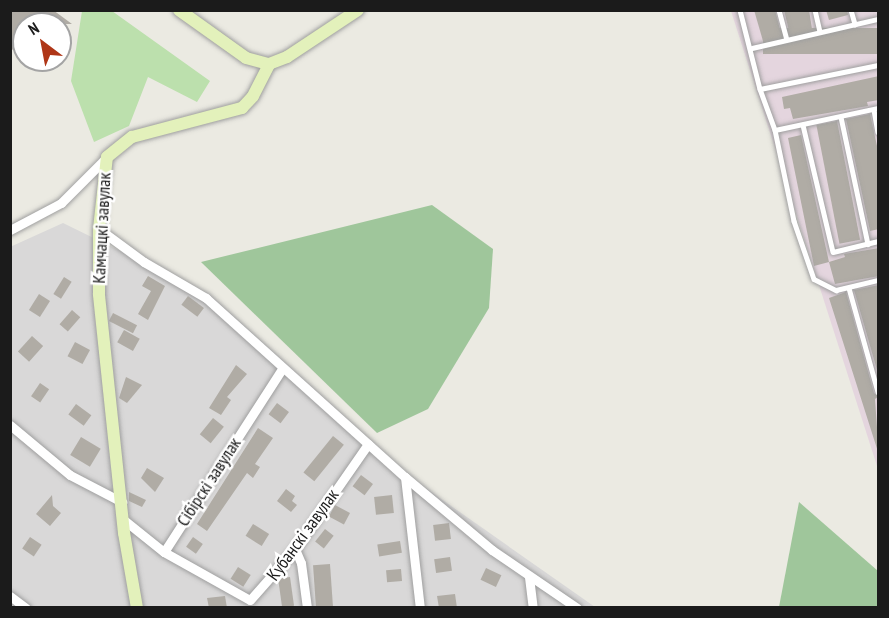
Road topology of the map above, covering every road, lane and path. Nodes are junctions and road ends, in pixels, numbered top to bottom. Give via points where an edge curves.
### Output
1 (179, 10) edge
2 (358, 10) edge
3 (740, 10) edge
4 (779, 10) edge
5 (815, 10) edge
6 (851, 10) edge
7 (879, 19) edge
8 (855, 24) junction
9 (820, 31) junction
10 (787, 39) junction
11 (752, 48) junction
12 (269, 64) junction
13 (879, 64) edge
14 (760, 89) junction
15 (876, 109) edge
16 (841, 117) junction
17 (803, 125) junction
18 (776, 130) junction
19 (879, 132) edge
20 (107, 156) junction
21 (99, 228) junction
22 (10, 230) edge
23 (879, 241) edge
24 (868, 244) junction
25 (879, 280) edge
26 (849, 288) junction
27 (282, 369) junction
28 (879, 392) edge
29 (10, 425) edge
30 (368, 444) junction
31 (405, 477) junction
32 (122, 502) junction
33 (124, 526) junction
34 (295, 549) junction
35 (164, 552) junction
36 (529, 577) junction
37 (10, 596) edge
38 (26, 608) edge
39 (137, 608) edge
40 (307, 608) edge
41 (420, 608) edge
42 (533, 608) edge
43 (577, 608) edge

1 - 12 main road via 246,58
2 - 12 main road via 287,57
3 - 11 lane
4 - 10 lane
5 - 9 lane
6 - 8 lane
7 - 8 lane
8 - 9 lane
9 - 10 lane
10 - 11 lane
11 - 14 lane
12 - 20 main road, Камчацкі завулак via 253,96 242,108 132,137
13 - 14 lane
14 - 18 lane
15 - 16 lane
15 - 19 lane
16 - 17 lane
16 - 24 lane
17 - 18 lane
17 - 24 lane via 833,252
18 - 26 lane via 794,221 814,279 836,290
20 - 21 main road, Камчацкі завулак
20 - 22 street via 61,202
21 - 27 street via 144,262 206,298
21 - 32 main road, Камчацкі завулак via 99,294
23 - 24 lane
25 - 26 lane
26 - 28 lane
27 - 30 street
27 - 35 street, Сібірскі завулак
29 - 32 street via 70,475
30 - 31 street
30 - 34 street, Кубанскі завулак
31 - 36 street
31 - 41 street
32 - 33 main road, Камчацкі завулак
33 - 35 street
33 - 39 main road, Камчацкі завулак
34 - 35 street, Кубанскі завулак via 250,600
34 - 40 street via 301,563
36 - 42 street
36 - 43 street via 547,584
37 - 38 street

